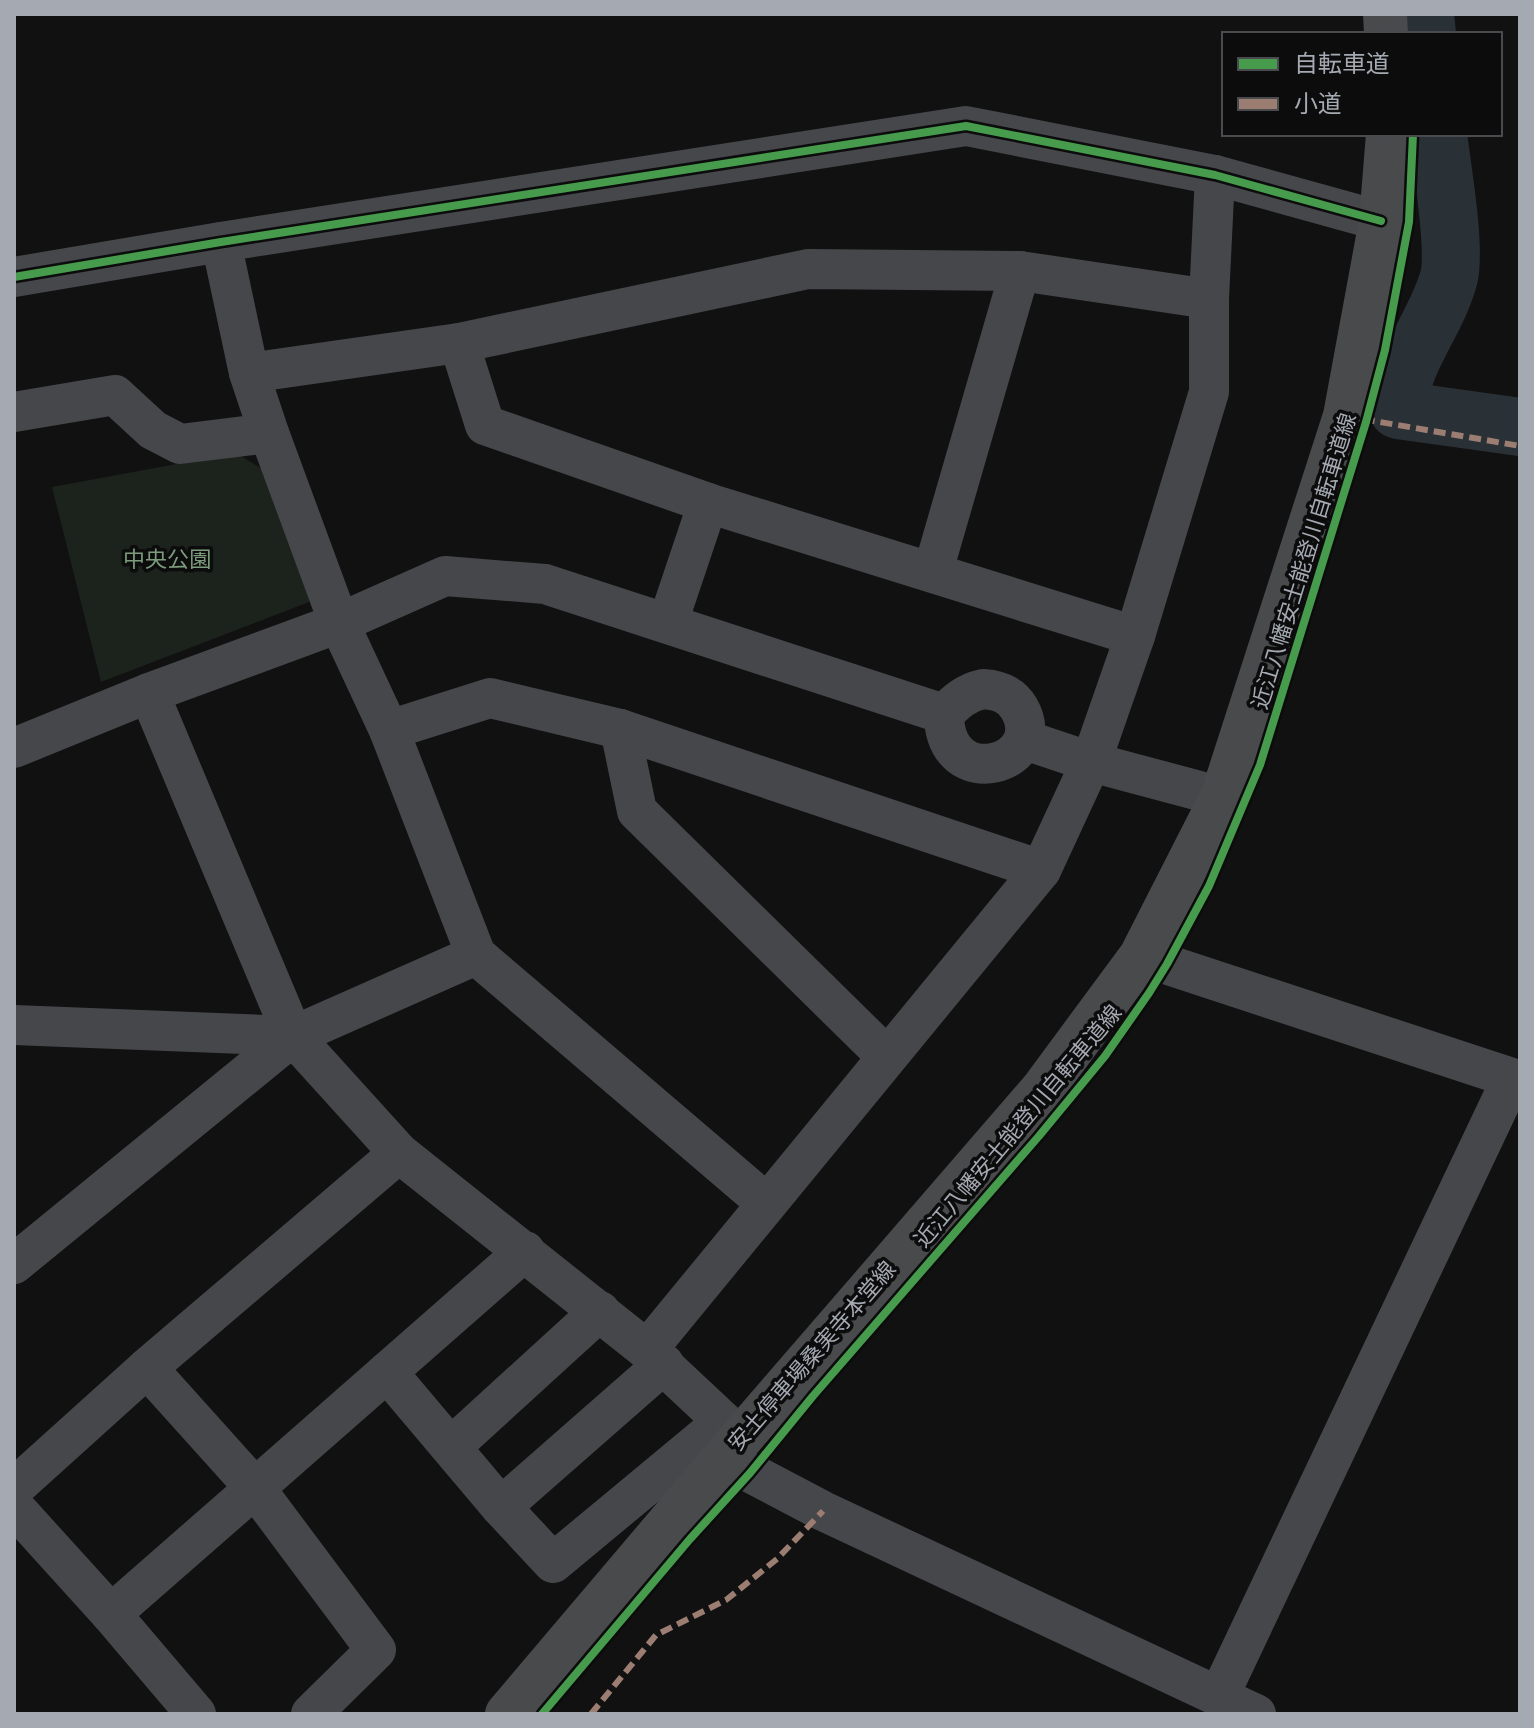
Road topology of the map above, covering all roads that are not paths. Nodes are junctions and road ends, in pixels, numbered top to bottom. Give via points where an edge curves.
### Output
1 (1388, 136) edge
2 (1215, 175) junction
3 (1381, 221) junction
4 (221, 242) junction
5 (1020, 271) junction
6 (14, 277) edge
7 (1209, 299) junction
8 (459, 343) junction
9 (249, 373) junction
10 (14, 412) edge
11 (269, 433) junction
12 (708, 503) junction
13 (933, 571) junction
14 (668, 622) junction
15 (339, 623) junction
16 (1135, 636) junction
17 (149, 693) junction
18 (944, 714) junction
19 (620, 729) junction
20 (389, 730) junction
21 (1025, 740) junction
22 (14, 748) edge
23 (1091, 762) junction
24 (1222, 797) junction
25 (1041, 870) junction
26 (476, 955) junction
27 (1141, 956) junction
28 (14, 1025) edge
29 (293, 1036) junction
30 (886, 1056) junction
31 (399, 1153) junction
32 (765, 1202) junction
33 (525, 1251) junction
34 (14, 1264) edge
35 (600, 1311) junction
36 (655, 1357) junction
37 (147, 1368) junction
38 (387, 1372) junction
39 (729, 1440) junction
40 (451, 1447) junction
41 (14, 1488) edge
42 (255, 1488) junction
43 (14, 1507) edge
44 (501, 1507) junction
45 (111, 1614) junction
46 (1219, 1696) junction
47 (196, 1714) edge
48 (311, 1714) edge
49 (507, 1714) edge
50 (1256, 1714) edge

1 - 3 main road, 安土停車場桑実寺本堂線
2 - 3 street
2 - 4 street via 966,126
2 - 7 street
3 - 24 main road, 安土停車場桑実寺本堂線 via 1345,416
4 - 6 street
4 - 9 street
5 - 7 street
5 - 8 street via 808,269
5 - 13 street
7 - 16 street via 1209,392
8 - 9 street
8 - 12 street via 485,425
9 - 11 street
10 - 11 street via 115,395 153,430 180,444
11 - 15 street
12 - 13 street
12 - 14 street
13 - 16 street
14 - 15 street via 545,584 445,576
14 - 18 street
15 - 17 street
15 - 20 street
16 - 23 street
17 - 22 street
17 - 29 street
18 - 21 street via 953,750 973,763 997,763
18 - 21 street via 972,691 995,690 1006,694 1022,713
19 - 20 street via 490,698
19 - 25 street
19 - 30 street via 637,811
20 - 26 street
21 - 23 street
23 - 24 street
23 - 25 street
24 - 27 main road, 安土停車場桑実寺本堂線
25 - 30 street
26 - 29 street
26 - 32 street
27 - 39 main road, 安土停車場桑実寺本堂線 via 1042,1090
27 - 46 street via 1512,1078
28 - 29 street
29 - 31 street
29 - 34 street
30 - 32 street
31 - 33 street
31 - 37 street
32 - 36 street
33 - 35 street
33 - 38 street
35 - 36 street
35 - 40 street
36 - 39 street
36 - 44 street
37 - 41 street
37 - 42 street
38 - 40 street
38 - 42 street
39 - 44 street via 553,1563
39 - 46 street via 823,1511
39 - 49 main road, 安土停車場桑実寺本堂線
40 - 44 street
42 - 45 street
42 - 48 street via 376,1650
43 - 45 street
45 - 47 street
46 - 50 street

